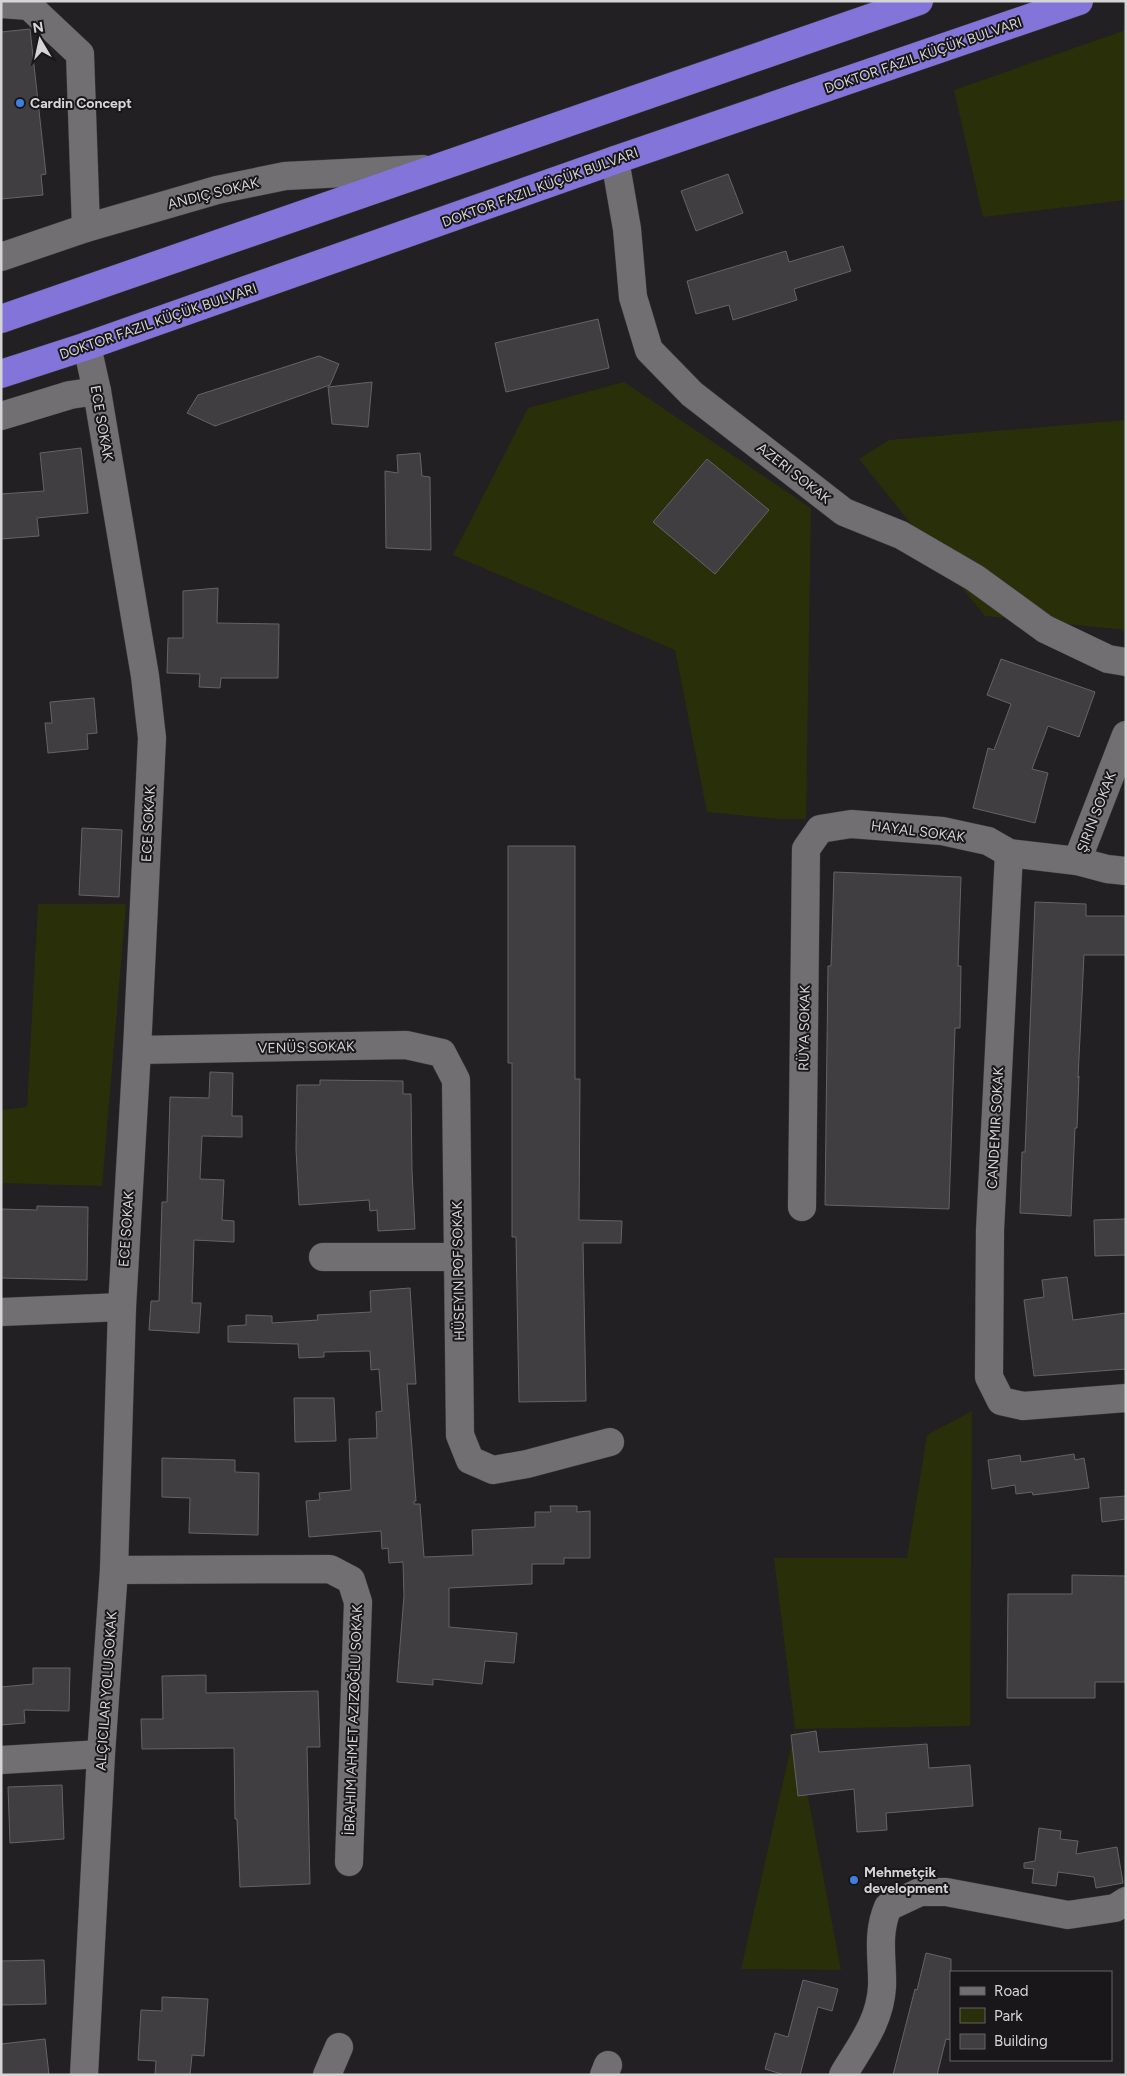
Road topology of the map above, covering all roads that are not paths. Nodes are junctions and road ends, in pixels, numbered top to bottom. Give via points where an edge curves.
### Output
1 (919, 1) edge
2 (1079, 1) edge
3 (1, 4) edge
4 (615, 160) junction
5 (431, 169) junction
6 (86, 228) junction
7 (1, 257) edge
8 (1, 319) edge
9 (87, 346) junction
10 (1, 374) edge
11 (97, 391) junction
12 (1, 416) edge
13 (1126, 662) edge
14 (1126, 735) edge
15 (806, 850) joint
16 (1009, 853) junction
17 (1077, 861) junction
18 (1126, 871) edge
19 (137, 1050) junction
20 (456, 1080) joint
21 (802, 1207) dead end
22 (458, 1256) junction
23 (323, 1257) dead end
24 (122, 1307) junction
25 (1, 1312) edge
26 (1126, 1398) edge
27 (610, 1442) dead end
28 (114, 1570) junction
29 (101, 1754) junction
30 (1, 1760) edge
31 (349, 1862) dead end
32 (1126, 1901) edge
33 (339, 2047) dead end
34 (84, 2075) edge
35 (328, 2075) edge
36 (843, 2075) edge

1 - 5 highway
2 - 4 highway
3 - 6 street via 30,6 80,54
4 - 9 highway
4 - 13 street, AZERI SOKAK via 627,229 633,297 649,350 692,394 844,512 901,536 975,578 1045,629 1108,659
5 - 6 street via 285,176 217,190
5 - 8 highway
6 - 7 street
9 - 10 highway
9 - 11 street, ECE SOKAK
11 - 12 street via 70,395
11 - 19 street, ECE SOKAK via 145,676 152,738
14 - 17 street, ŞIRIN SOKAK
15 - 16 street, HAYAL SOKAK via 820,830 851,824 942,831 988,841
15 - 21 street, RÜYA SOKAK
16 - 17 street, HAYAL SOKAK
16 - 26 street, CANDEMIR SOKAK via 990,1230 989,1377 1001,1400 1023,1406
17 - 18 street, HAYAL SOKAK
19 - 20 street, VENÜS SOKAK via 406,1045 442,1053
19 - 24 street, ECE SOKAK
20 - 22 street, HÜSEYIN POF SOKAK
22 - 23 street
22 - 27 street, HÜSEYIN POF SOKAK via 460,1435 470,1460 493,1470
24 - 25 street
24 - 28 street, ECE SOKAK
28 - 29 street, ECE SOKAK
28 - 31 street, İBRAHIM AHMET AZIZOĞLU SOKAK via 330,1569 351,1580 358,1602
29 - 30 street
29 - 34 street, ECE SOKAK
32 - 36 street via 1115,1908 1068,1915 946,1892 920,1892 888,1907 883,1919 882,1987 875,2022
33 - 35 street

